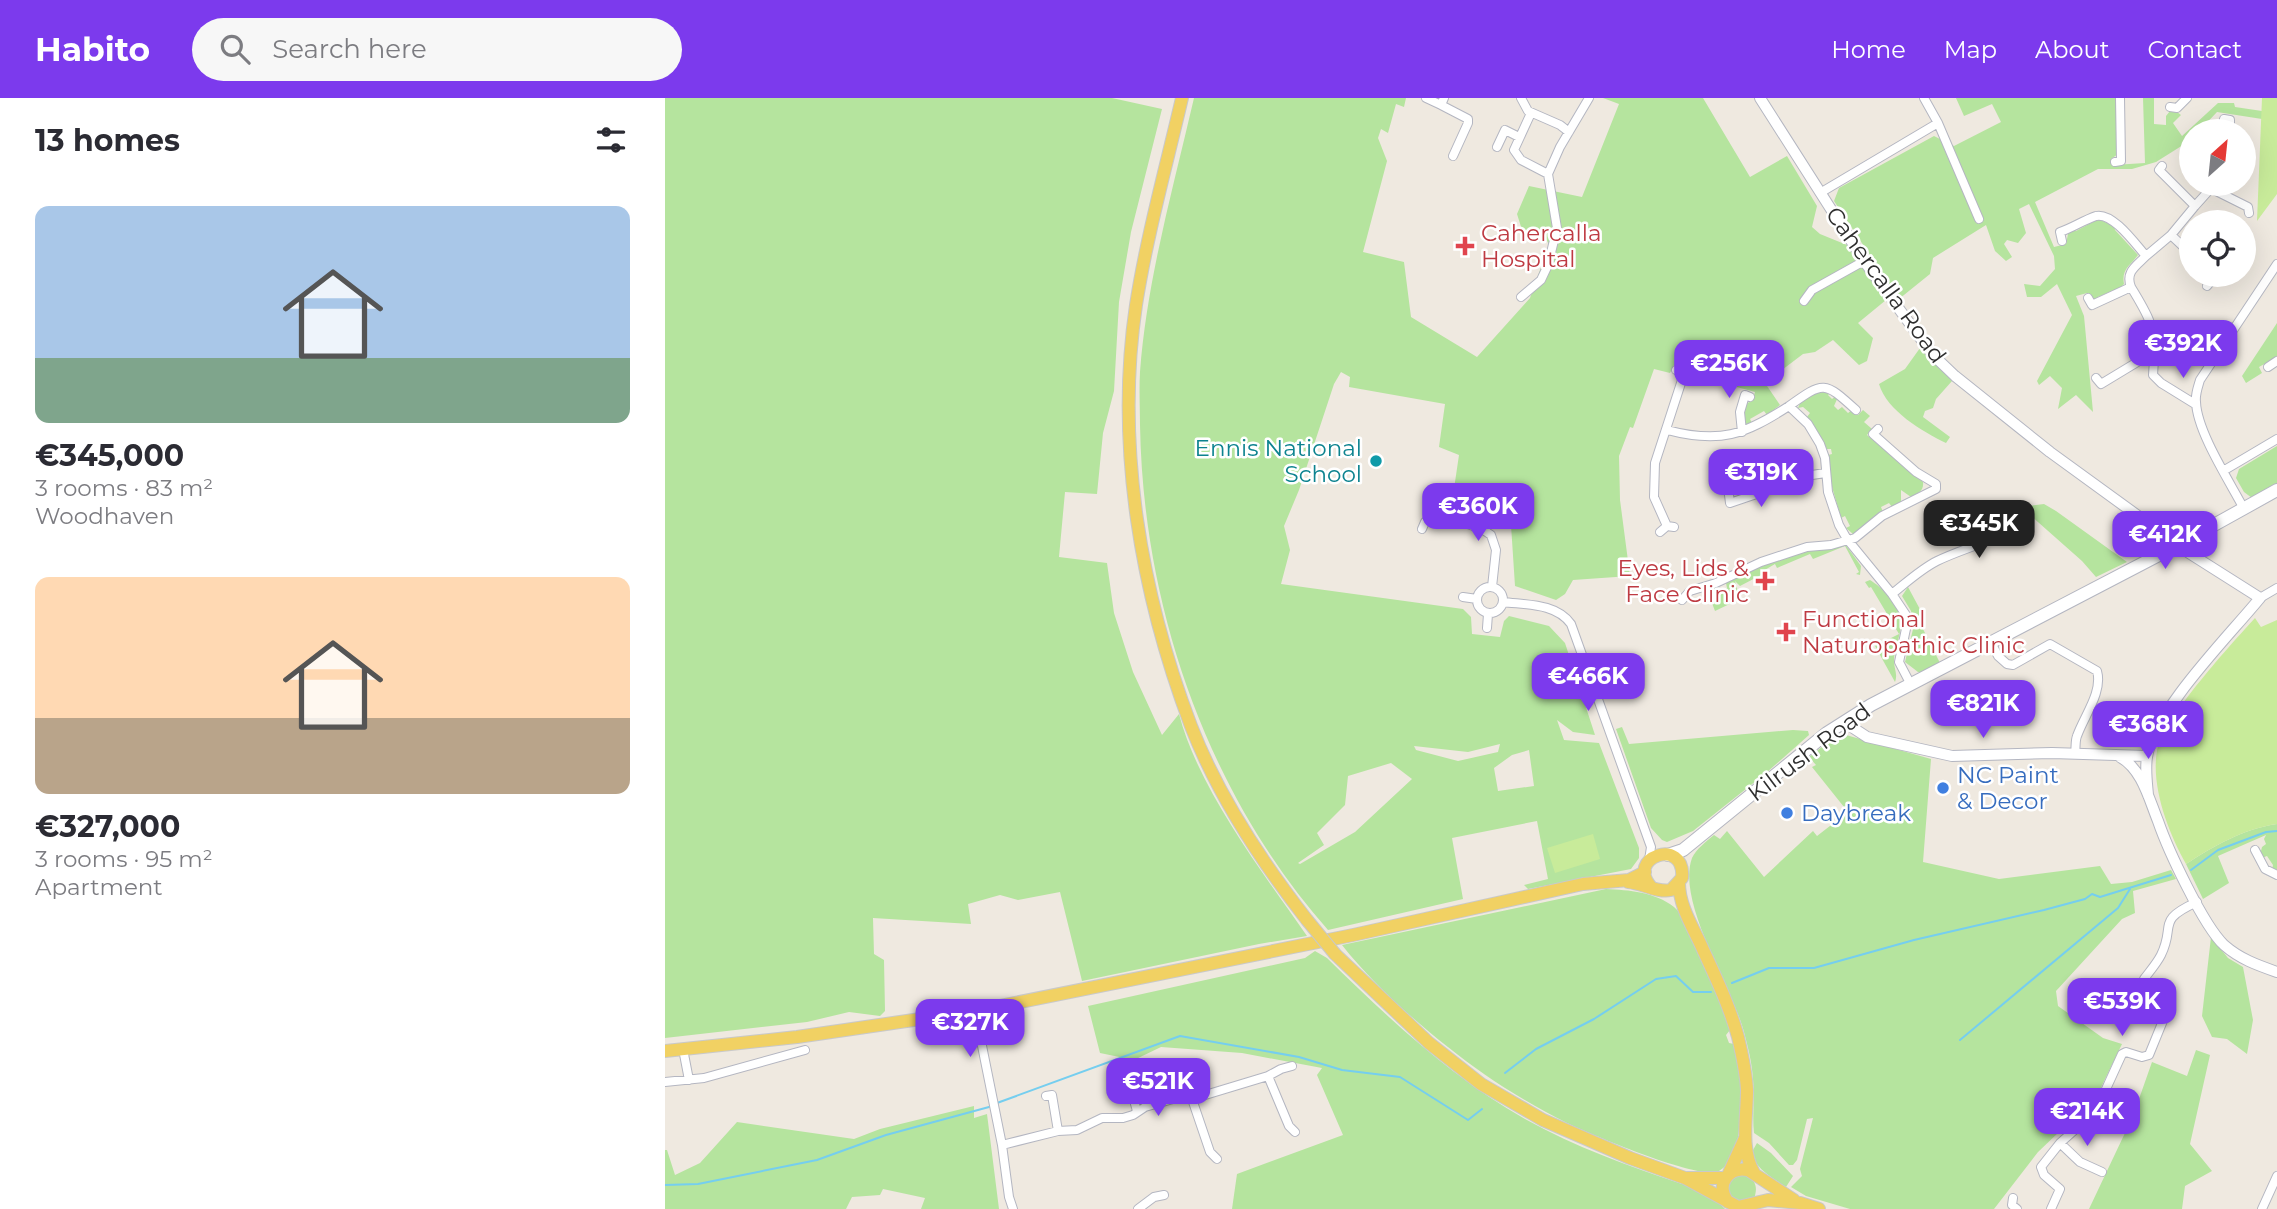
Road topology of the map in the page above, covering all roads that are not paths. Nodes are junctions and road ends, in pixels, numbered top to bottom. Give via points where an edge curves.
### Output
1 (1182, 98) edge
2 (1426, 98) edge
3 (1521, 98) edge
4 (1589, 98) edge
5 (1760, 98) edge
6 (1924, 98) edge
7 (2120, 98) edge
8 (2187, 98) edge
9 (1442, 102) edge
10 (2169, 107) dead end
11 (1531, 113) junction
12 (1938, 123) junction
13 (1569, 132) junction
14 (1519, 137) junction
15 (1497, 147) dead end
16 (1453, 156) dead end
17 (2115, 162) dead end
18 (2162, 166) dead end
19 (1548, 174) junction
20 (1820, 193) junction
21 (2204, 196) edge
22 (2230, 196) edge
23 (2195, 206) junction
24 (2248, 210) edge
25 (1979, 219) dead end
26 (2171, 235) junction
27 (2062, 241) dead end
28 (2179, 243) edge
29 (2146, 256) junction
30 (1864, 261) junction
31 (2277, 264) edge
32 (2131, 287) junction
33 (1521, 297) dead end
34 (2088, 298) dead end
35 (1804, 301) dead end
36 (2154, 360) junction
37 (1676, 370) dead end
38 (2097, 378) dead end
39 (1750, 397) dead end
40 (2195, 404) junction
41 (1789, 406) junction
42 (1856, 410) dead end
43 (1878, 429) dead end
44 (1667, 430) junction
45 (1742, 432) junction
46 (2277, 439) edge
47 (2224, 471) junction
48 (1825, 473) junction
49 (1728, 487) dead end
50 (2277, 490) edge
51 (2244, 509) junction
52 (2019, 515) dead end
53 (1422, 529) dead end
54 (1667, 529) dead end
55 (1847, 539) junction
56 (2178, 545) junction
57 (1492, 587) junction
58 (2277, 588) edge
59 (1892, 594) junction
60 (1463, 597) dead end
61 (2260, 598) junction
62 (1477, 599) junction
63 (1682, 600) dead end
64 (1503, 602) junction
65 (1488, 614) junction
66 (1487, 628) dead end
67 (1991, 642) junction
68 (1910, 683) junction
69 (1844, 722) junction
70 (2075, 753) junction
71 (2118, 755) junction
72 (2147, 756) junction
73 (2148, 795) junction
74 (1683, 850) junction
75 (2255, 850) dead end
76 (1655, 858) junction
77 (1681, 866) junction
78 (2277, 875) edge
79 (1618, 881) junction
80 (1679, 883) junction
81 (1657, 889) junction
82 (2197, 902) junction
83 (1682, 905) junction
84 (2277, 972) edge
85 (975, 1011) junction
86 (683, 1049) junction
87 (805, 1050) dead end
88 (665, 1051) edge
89 (1292, 1066) dead end
90 (1141, 1070) dead end
91 (1268, 1076) junction
92 (688, 1080) junction
93 (665, 1082) edge
94 (1046, 1096) dead end
95 (1192, 1099) junction
96 (2099, 1104) junction
97 (1137, 1111) junction
98 (2129, 1116) dead end
99 (1058, 1131) junction
100 (1295, 1132) dead end
101 (1745, 1137) junction
102 (2060, 1143) junction
103 (1002, 1145) junction
104 (1217, 1159) dead end
105 (2102, 1172) dead end
106 (1727, 1175) junction
107 (1756, 1176) junction
108 (2277, 1176) edge
109 (1685, 1178) junction
110 (1164, 1195) dead end
111 (2013, 1198) dead end
112 (1728, 1202) junction
113 (1754, 1203) junction
114 (1800, 1203) junction
115 (1013, 1209) edge
116 (1138, 1209) edge
117 (1819, 1209) edge
118 (2017, 1209) edge
119 (2051, 1209) edge
120 (2262, 1209) edge

1 - 109 main road, bridge via 1141,281 1130,393 1141,544 1163,639 1191,726 1242,828 1276,881 1335,954 1429,1043 1481,1084 1543,1120
2 - 9 street
3 - 11 street
4 - 13 street
5 - 20 street, Cahercalla Road
6 - 12 street
7 - 17 street via 2121,161
8 - 10 street via 2177,108
9 - 16 street via 1468,119
11 - 13 street
11 - 14 street
12 - 20 street
12 - 25 street
13 - 19 street
14 - 15 street via 1505,130
14 - 19 street via 1516,155
18 - 23 street via 2159,170
19 - 33 street via 1555,242 1545,274
20 - 30 street, Cahercalla Road
21 - 23 street
22 - 24 street
23 - 26 street
26 - 28 street
26 - 29 street
27 - 29 street via 2060,232 2097,216 2107,217
29 - 32 street via 2130,271
30 - 35 street via 1812,290
30 - 56 street, Cahercalla Road via 1932,354 1955,376
31 - 40 street via 2200,380
32 - 34 street via 2092,305
32 - 36 street via 2155,332
36 - 38 street via 2139,361 2101,384
36 - 40 street via 2153,375
37 - 44 street via 1682,372 1682,380
39 - 45 street via 1745,395 1740,412
40 - 47 street
41 - 42 street via 1815,387 1827,387
41 - 45 street
41 - 48 street via 1815,434 1825,458
43 - 55 street via 1873,434 1936,484 1935,489
44 - 45 street via 1713,438
44 - 54 street via 1653,480 1654,497
46 - 47 street
47 - 51 street
48 - 49 street via 1730,503
48 - 55 street via 1833,509
50 - 51 main road, Kilrush Road
51 - 56 main road, Kilrush Road
52 - 59 street via 2023,520 2016,526 1934,562
53 - 57 street via 1425,522 1436,519 1479,527 1492,535 1496,550
55 - 59 street
55 - 63 street via 1761,562 1690,592
56 - 61 street, Cahercalla Road
56 - 67 main road, Kilrush Road
57 - 62 street via 1483,589
57 - 64 street via 1501,593
58 - 61 street
59 - 68 street via 1906,615 1899,662
60 - 62 street
61 - 72 street via 2170,707
62 - 65 street via 1479,608
64 - 65 street via 1497,612
64 - 76 street via 1552,609 1571,624
65 - 66 street
67 - 68 main road, Kilrush Road
67 - 70 street via 2007,664 2050,645 2097,671 2099,678 2076,737
68 - 69 main road, Kilrush Road
69 - 70 street via 1867,737 1952,756
69 - 74 main road, Kilrush Road
70 - 71 street
71 - 72 street
71 - 73 street via 2128,761
72 - 73 street
73 - 82 street via 2167,845
74 - 76 main road, Kilrush Road
74 - 77 main road
75 - 78 street via 2265,869
76 - 77 main road via 1676,859
76 - 79 main road via 1639,877
76 - 81 main road via 1647,881
77 - 80 main road
79 - 81 main road
79 - 85 main road via 1583,884
80 - 81 main road via 1671,890
80 - 83 main road
81 - 83 main road
82 - 84 street via 2222,943 2245,960
82 - 96 street via 2168,922 2162,954 2144,979 2146,987 2169,1006 2149,1055 2122,1054
83 - 101 main road via 1737,1034 1747,1086
85 - 86 main road
85 - 103 street
86 - 88 main road
86 - 92 street
87 - 92 street
89 - 91 street
90 - 97 street via 1136,1070
91 - 95 street
91 - 100 street
92 - 93 street
94 - 99 street via 1052,1095
95 - 97 street via 1180,1097
95 - 104 street via 1210,1152
96 - 98 street
96 - 102 street
97 - 99 street via 1123,1118 1102,1118 1077,1130
99 - 103 street
101 - 106 main road
101 - 107 main road via 1748,1164
102 - 105 street via 2080,1162
102 - 119 street via 2041,1167 2060,1189
103 - 115 street
106 - 107 main road via 1742,1169
106 - 109 main road
106 - 112 main road via 1722,1191
107 - 113 main road via 1761,1191
107 - 114 main road
108 - 120 street
109 - 112 main road
110 - 116 street
111 - 118 street
112 - 113 main road via 1743,1208
113 - 114 main road
114 - 117 main road

